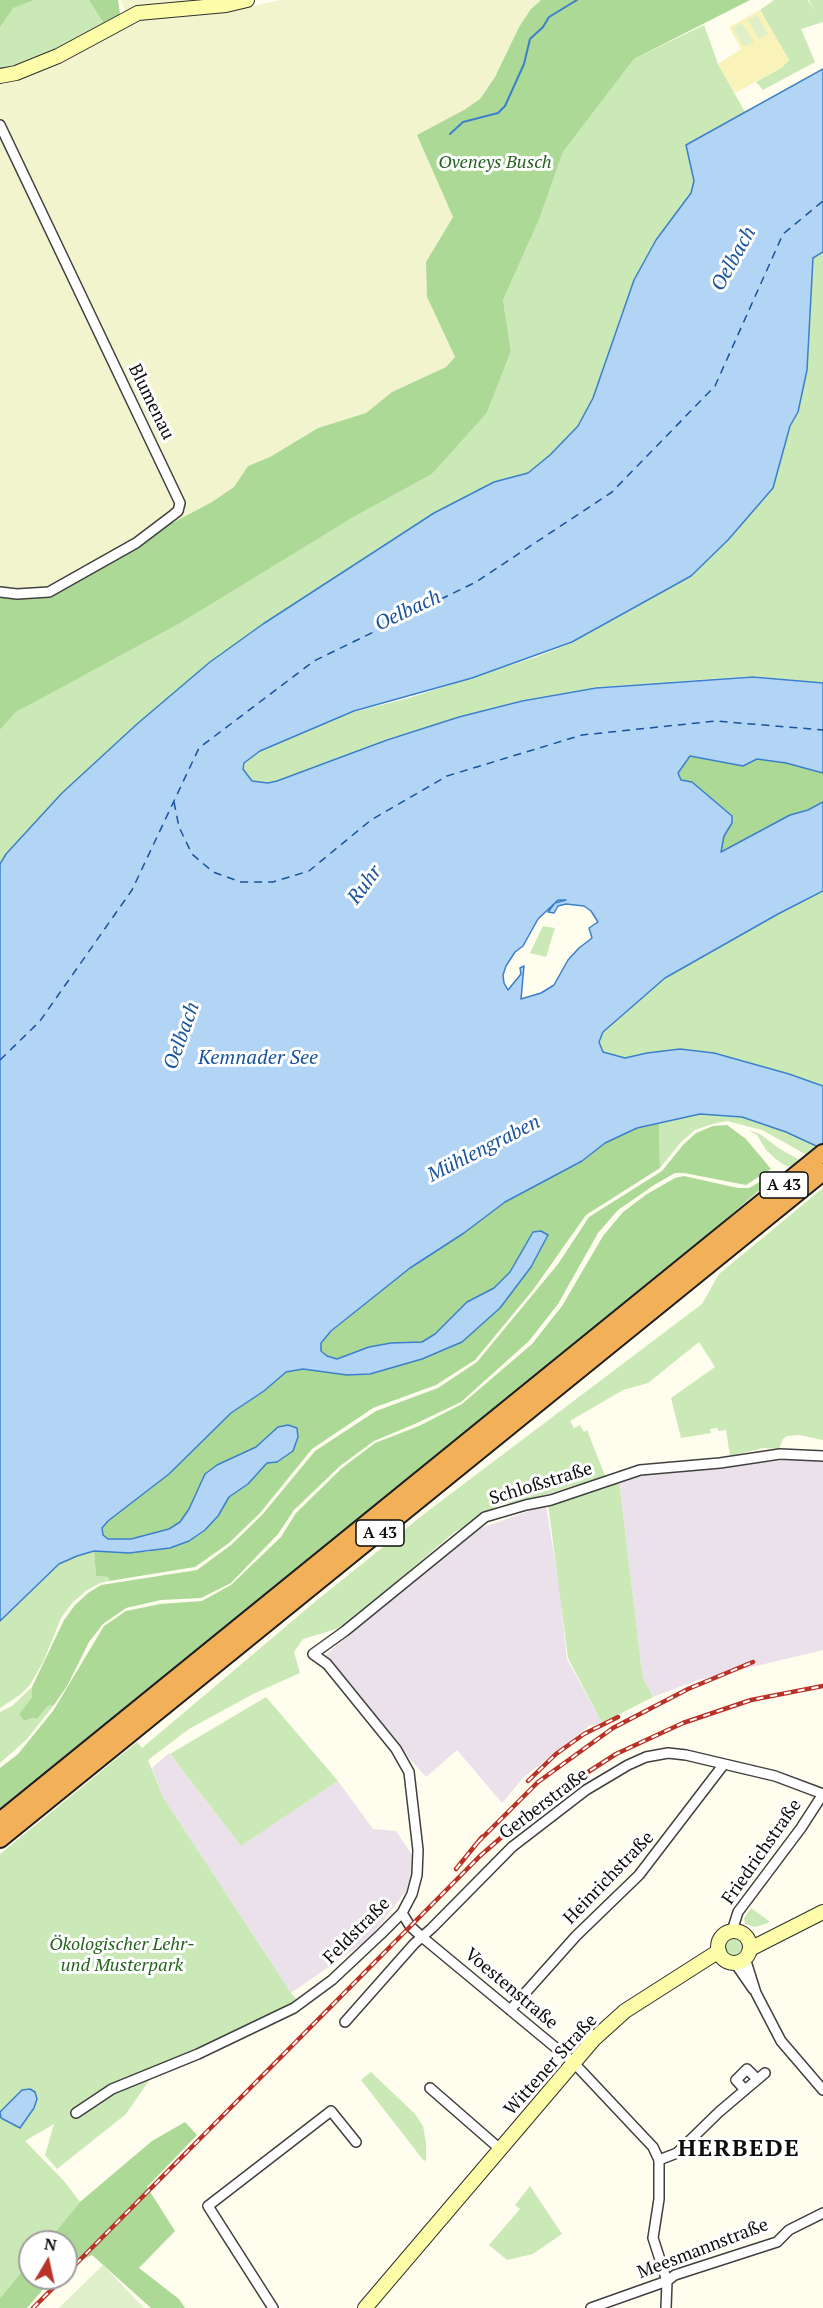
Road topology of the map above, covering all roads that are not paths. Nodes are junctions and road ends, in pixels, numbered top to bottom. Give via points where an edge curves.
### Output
1 (247, 0) edge
2 (0, 76) edge
3 (0, 125) edge
4 (0, 592) edge
5 (823, 1153) edge
6 (823, 1172) edge
7 (751, 1221) junction
8 (823, 1456) edge
9 (313, 1654) joint
10 (724, 1764) junction
11 (823, 1794) edge
12 (0, 1821) edge
13 (0, 1839) edge
14 (823, 1912) edge
15 (402, 1913) junction
16 (732, 1931) junction
17 (422, 1936) junction
18 (737, 1953) junction
19 (510, 2010) junction
20 (345, 2022) dead end
21 (573, 2062) junction
22 (430, 2088) dead end
23 (745, 2090) junction
24 (823, 2090) edge
25 (76, 2114) dead end
26 (356, 2142) dead end
27 (500, 2149) junction
28 (659, 2160) junction
29 (822, 2215) edge
30 (667, 2282) junction
31 (273, 2308) edge
32 (365, 2308) edge
33 (591, 2308) edge
34 (666, 2308) edge

1 - 2 main road via 138,13 58,56
3 - 4 street, Blumenau via 180,503 178,511 136,543 49,592
5 - 7 highway, A 43
6 - 7 highway, A 43
7 - 12 highway, A 43
7 - 13 highway, A 43
8 - 9 street, Schloßstraße via 780,1454 640,1470 572,1494 485,1517
9 - 15 street, Feldstraße via 327,1664 396,1749 409,1772 417,1875
10 - 11 street, Gerberstraße via 775,1776
10 - 17 street, Gerberstraße via 668,1753 646,1757 610,1775 525,1835
10 - 19 street, Heinrichstraße via 639,1875 576,1936
11 - 16 street, Friedrichstraße via 738,1912
14 - 18 main road, Wittener Straße
15 - 17 street, Voestenstraße
15 - 25 street, Feldstraße via 332,1980 285,2014 112,2089
16 - 18 main road via 741,1932
16 - 18 main road via 719,1940
17 - 19 street, Voestenstraße
17 - 20 street, Gerberstraße
18 - 21 main road, Wittener Straße via 692,1969 625,2011
18 - 24 street via 781,2041
19 - 21 street, Voestenstraße
21 - 27 main road, Wittener Straße
21 - 28 street, Voestenstraße via 653,2147
22 - 27 street
23 - 23 street via 761,2076 747,2069 736,2080
23 - 28 street via 677,2153
26 - 31 street via 331,2111 208,2206
27 - 32 main road, Wittener Straße
28 - 30 street via 653,2238
29 - 30 street, Meesmannstraße via 789,2230 777,2242 675,2275
30 - 33 street, Meesmannstraße
30 - 34 street

